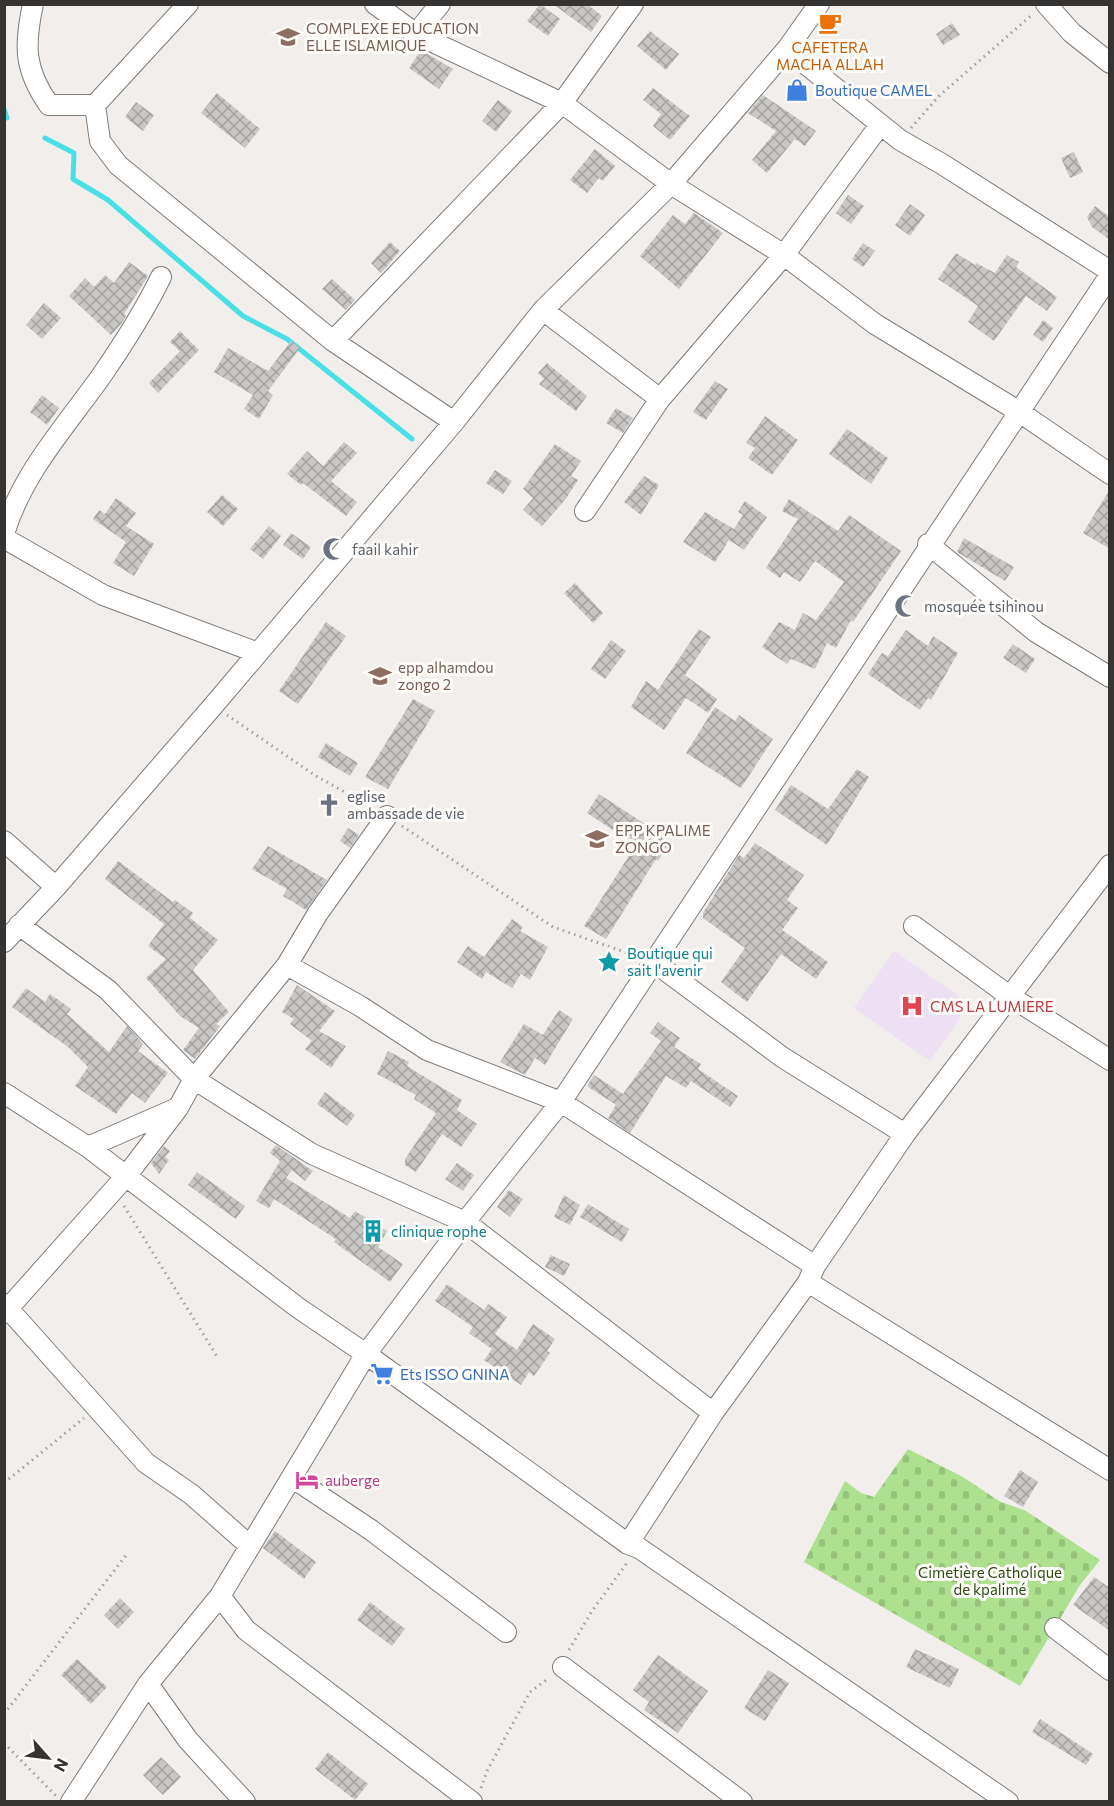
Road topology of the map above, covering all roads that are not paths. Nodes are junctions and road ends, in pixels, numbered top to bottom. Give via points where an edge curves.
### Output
1 (33, 4) edge
2 (188, 4) edge
3 (375, 4) edge
4 (440, 4) edge
5 (633, 4) edge
6 (819, 4) edge
7 (1041, 8) edge
8 (416, 34) junction
9 (787, 49) junction
10 (1110, 63) edge
11 (562, 103) junction
12 (95, 105) junction
13 (880, 125) junction
14 (671, 184) junction
15 (784, 255) junction
16 (1110, 273) edge
17 (161, 277) dead end
18 (543, 310) junction
19 (333, 341) junction
20 (660, 399) junction
21 (1018, 411) junction
22 (454, 422) junction
23 (1110, 474) edge
24 (585, 511) dead end
25 (4, 536) edge
26 (928, 544) junction
27 (258, 653) junction
28 (1110, 677) edge
29 (387, 816) road end
30 (4, 841) edge
31 (1110, 865) edge
32 (56, 887) junction
33 (19, 925) junction
34 (914, 926) dead end
35 (4, 942) edge
36 (654, 962) junction
37 (287, 964) junction
38 (1008, 995) junction
39 (1110, 1060) edge
40 (194, 1079) junction
41 (4, 1093) edge
42 (561, 1102) junction
43 (178, 1108) junction
44 (905, 1134) junction
45 (88, 1147) junction
46 (127, 1175) junction
47 (465, 1222) junction
48 (811, 1274) junction
49 (6, 1309) edge
50 (366, 1354) junction
51 (713, 1413) junction
52 (1110, 1470) edge
53 (293, 1478) junction
54 (628, 1544) junction
55 (250, 1546) junction
56 (220, 1596) junction
57 (1055, 1628) dead end
58 (506, 1632) dead end
59 (563, 1667) dead end
60 (1110, 1670) edge
61 (148, 1684) junction
62 (71, 1802) edge
63 (245, 1802) edge
64 (472, 1802) edge
65 (742, 1802) edge
66 (1008, 1802) edge

1 - 12 street via 26,40 34,84 49,105
2 - 12 street
3 - 8 street
4 - 8 street
5 - 11 street
6 - 9 street
7 - 10 street
8 - 11 street
9 - 13 street
9 - 14 street
11 - 14 street
11 - 19 street
12 - 19 street via 100,141 118,165
13 - 15 street
13 - 16 street
14 - 15 street
14 - 18 street
15 - 20 street
15 - 21 street via 875,324
16 - 21 street
17 - 25 street via 141,318 64,422 13,504
18 - 20 street
18 - 22 street
19 - 22 street
20 - 24 street
21 - 23 street
21 - 26 street
22 - 27 street
25 - 27 street via 103,595
26 - 28 street via 1036,632
26 - 36 street
27 - 32 street
29 - 37 street
30 - 32 street
31 - 38 street
32 - 33 street
33 - 35 street
33 - 40 street via 108,990
34 - 38 street
36 - 42 street
36 - 44 street via 782,1057
37 - 40 street
37 - 42 street via 427,1050
38 - 39 street
38 - 44 street
40 - 43 street
40 - 47 street via 312,1154
41 - 45 street
42 - 47 street
42 - 48 street
43 - 45 street
43 - 46 street
44 - 48 street
45 - 46 street
46 - 49 street
46 - 50 street via 297,1307
47 - 50 street
47 - 51 street
48 - 51 street
48 - 52 street
49 - 55 street via 146,1463 191,1494
50 - 53 street
50 - 54 street
51 - 54 street
53 - 55 street
53 - 58 street via 371,1530
54 - 66 street
55 - 56 street
56 - 61 street
56 - 64 street via 246,1630
57 - 60 street
59 - 65 street
61 - 62 street
61 - 63 street via 188,1740

